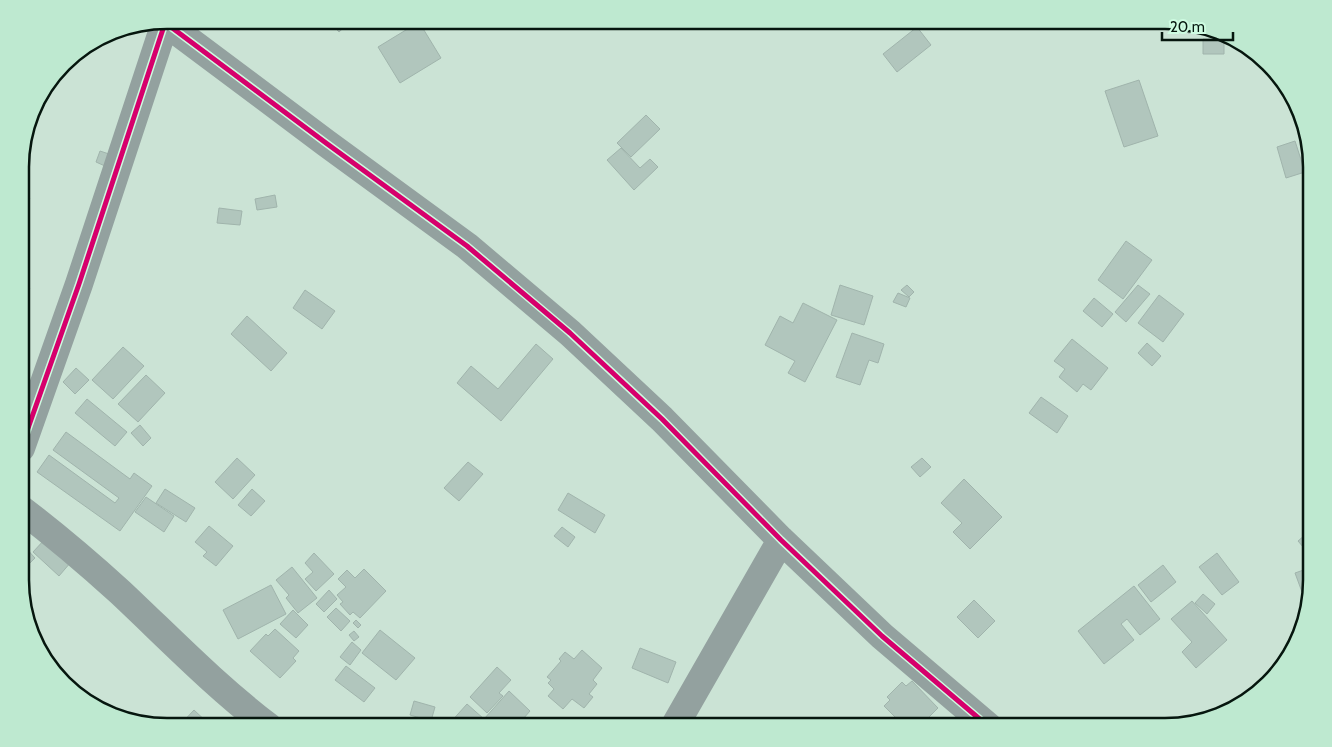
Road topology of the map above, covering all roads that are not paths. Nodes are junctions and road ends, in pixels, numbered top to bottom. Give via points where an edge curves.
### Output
1 (162, 29) edge
2 (173, 29) edge
3 (29, 422) edge
4 (29, 516) edge
5 (781, 540) junction
6 (257, 718) edge
7 (679, 718) edge
8 (978, 718) edge

1 - 3 street via 79,284
2 - 5 street via 474,252 570,333 662,419
4 - 6 street via 119,592
5 - 7 street
5 - 8 street via 882,636

